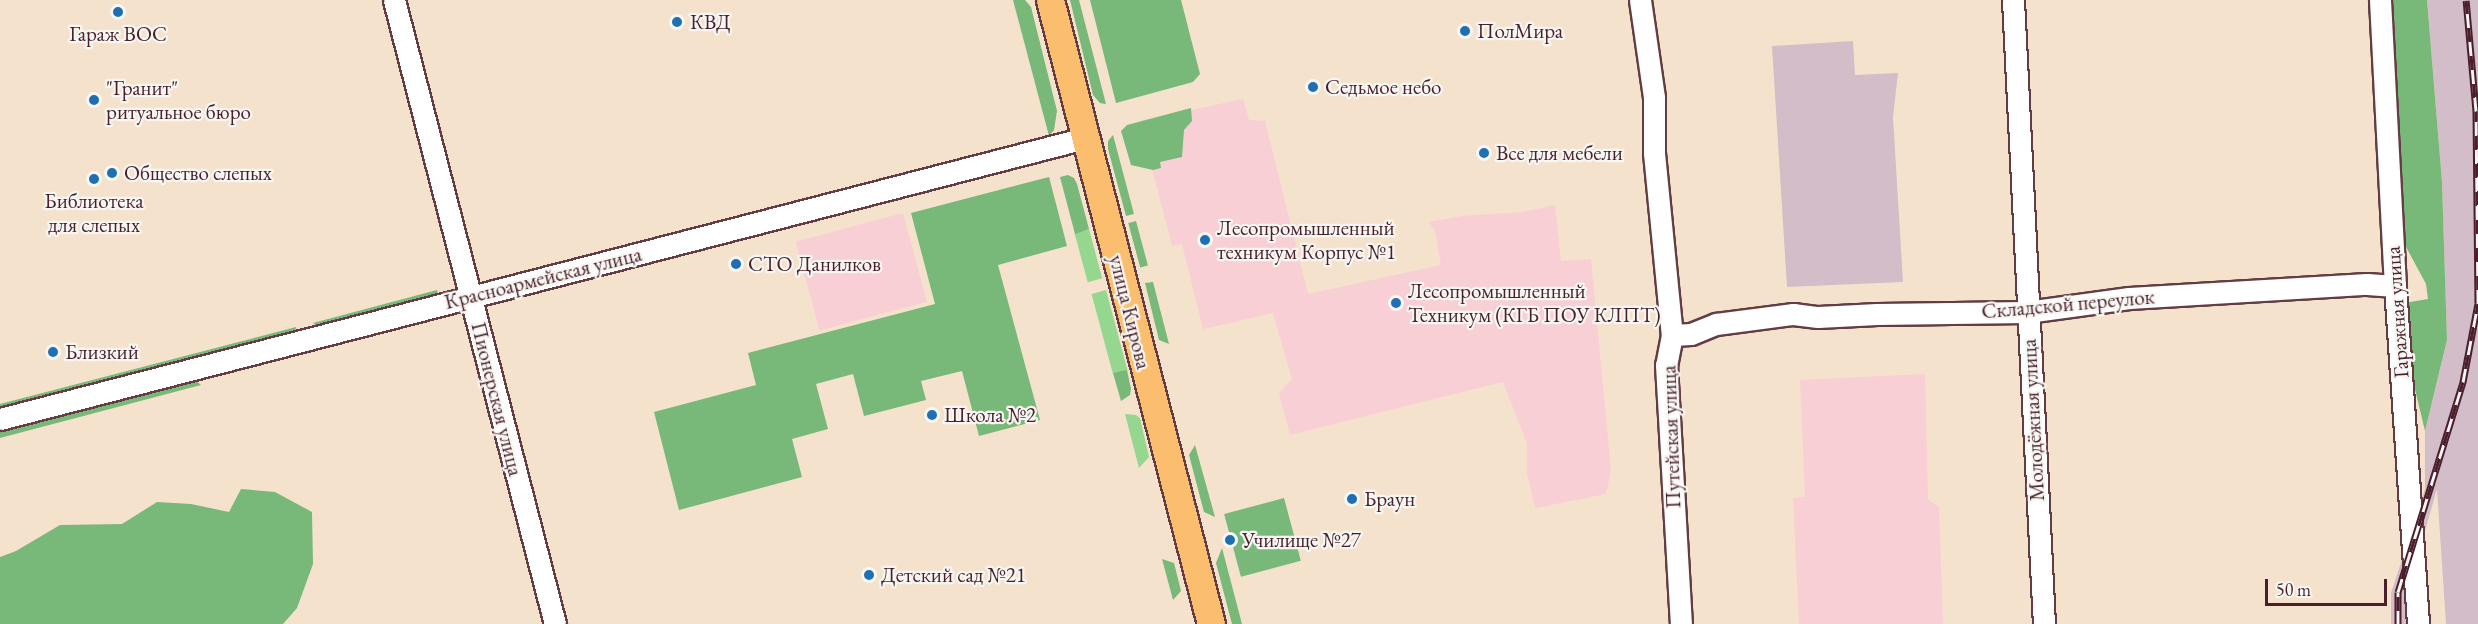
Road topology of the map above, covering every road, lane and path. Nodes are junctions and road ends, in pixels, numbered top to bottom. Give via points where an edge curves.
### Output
1 (394, 0) edge
2 (1050, 0) edge
3 (1640, 0) edge
4 (2013, 0) edge
5 (2380, 0) edge
6 (1085, 138) junction
7 (2395, 286) junction
8 (471, 297) junction
9 (2027, 312) junction
10 (1672, 335) junction
11 (0, 419) edge
12 (555, 624) edge
13 (1211, 624) edge
14 (1681, 624) edge
15 (2044, 624) edge
16 (2418, 624) edge

1 - 8 street, Пионерская улица
2 - 6 main road, улица Кирова
3 - 10 street, Путейская улица via 1654,97 1654,153
4 - 9 street, Молодёжная улица
5 - 7 street, Гаражная улица
6 - 8 street, Красноармейская улица
6 - 13 main road, улица Кирова
7 - 9 street, Складской переулок via 2367,284 2129,298
7 - 16 street, Гаражная улица
8 - 11 street, Красноармейская улица
8 - 12 street, Пионерская улица
9 - 10 street, Складской переулок via 1818,317 1793,314 1716,324 1691,334
9 - 15 street, Молодёжная улица
10 - 14 street, Путейская улица via 1666,365

